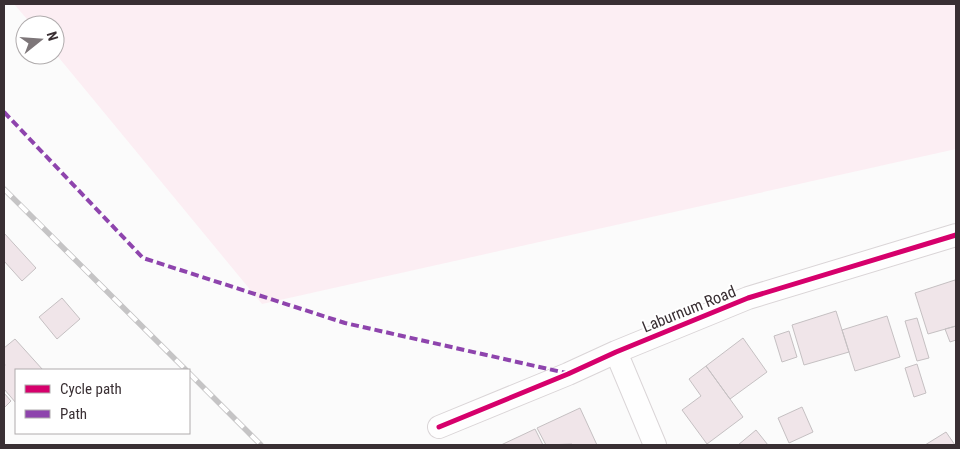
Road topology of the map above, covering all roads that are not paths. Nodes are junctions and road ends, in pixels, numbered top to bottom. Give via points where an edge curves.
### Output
1 (956, 235) edge
2 (616, 352) junction
3 (438, 427) dead end
4 (655, 445) edge

1 - 2 street, Laburnum Road via 748,298
2 - 3 street, Laburnum Road
2 - 4 street

